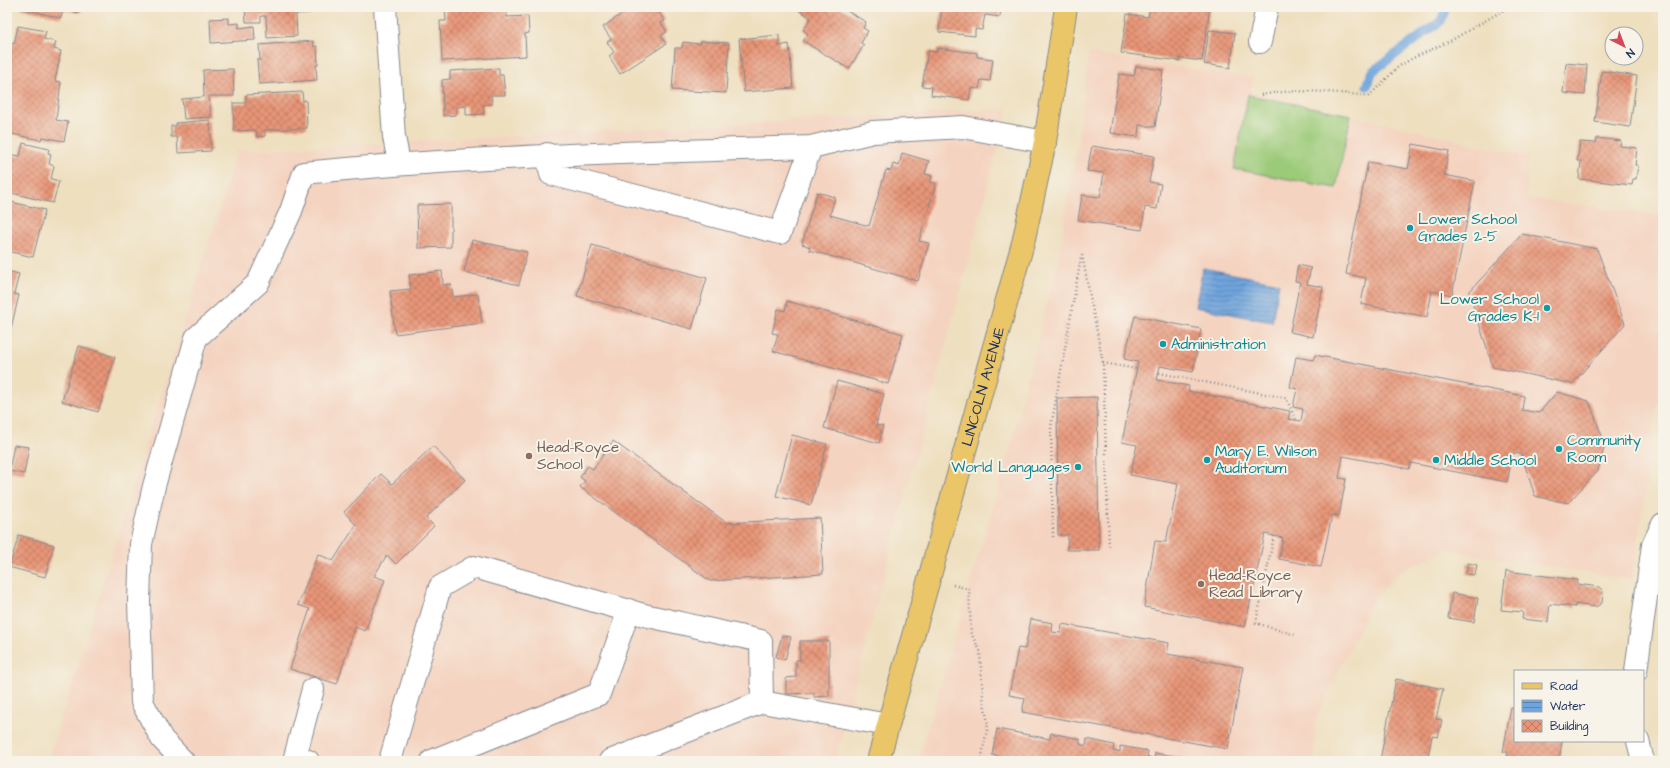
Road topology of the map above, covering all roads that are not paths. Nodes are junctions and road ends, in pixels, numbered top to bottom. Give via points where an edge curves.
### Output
1 (385, 7) edge
2 (1066, 7) edge
3 (1267, 7) edge
4 (1260, 42) dead end
5 (1045, 142) junction
6 (811, 147) junction
7 (547, 154) junction
8 (399, 163) junction
9 (1663, 524) edge
10 (629, 610) junction
11 (1636, 670) edge
12 (313, 689) dead end
13 (762, 702) junction
14 (888, 725) junction
15 (1638, 742) edge
16 (183, 761) edge
17 (308, 761) edge
18 (390, 761) edge
19 (432, 761) edge
20 (610, 761) edge
21 (878, 761) edge
22 (1644, 761) edge

1 - 8 street via 394,137
2 - 5 main road, LINCOLN AVENUE
3 - 4 street
5 - 6 street via 963,127 873,132
5 - 14 main road, LINCOLN AVENUE via 1023,242
6 - 7 street
6 - 7 street via 780,233 551,174
7 - 8 street
8 - 16 street via 304,173 291,211 258,284 196,338 152,493 141,544 139,601 142,702 162,739
9 - 11 street via 1653,545
10 - 13 street via 761,641
10 - 18 street via 474,566 440,587
10 - 19 street via 599,694
12 - 17 street via 295,757
13 - 14 street
13 - 20 street
14 - 21 main road, LINCOLN AVENUE
15 - 22 street

